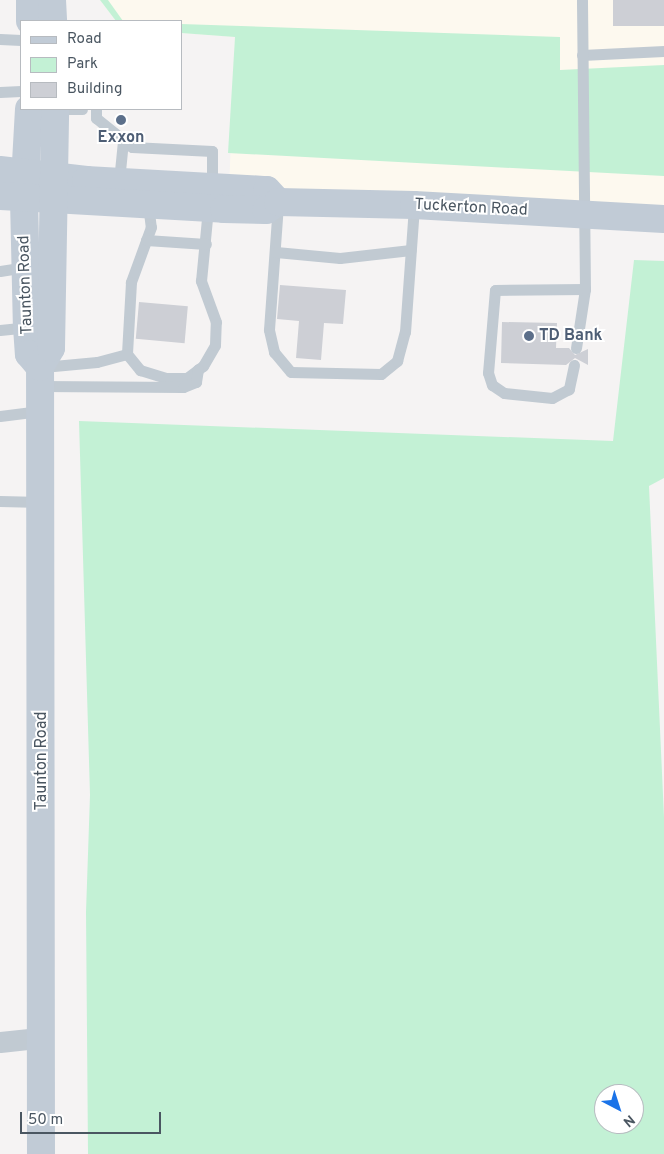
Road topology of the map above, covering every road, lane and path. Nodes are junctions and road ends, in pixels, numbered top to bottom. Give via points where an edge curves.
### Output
1 (30, 0) edge
2 (52, 0) edge
3 (582, 0) edge
4 (30, 20) edge
5 (53, 20) edge
6 (0, 39) edge
7 (20, 40) edge
8 (664, 51) edge
9 (582, 55) junction
10 (20, 91) edge
11 (0, 92) edge
12 (29, 110) edge
13 (55, 110) edge
14 (96, 110) edge
15 (123, 141) junction
16 (13, 171) edge
17 (119, 181) junction
18 (56, 187) junction
19 (210, 197) junction
20 (12, 198) edge
21 (278, 202) junction
22 (148, 204) junction
23 (414, 205) junction
24 (584, 215) junction
25 (664, 219) edge
26 (146, 240) junction
27 (206, 244) junction
28 (411, 250) junction
29 (276, 252) junction
30 (13, 269) edge
31 (585, 289) junction
32 (27, 327) junction
33 (0, 330) edge
34 (576, 348) dead end
35 (127, 354) junction
36 (574, 365) dead end
37 (198, 370) junction
38 (40, 388) junction
39 (0, 416) edge
40 (0, 500) edge
41 (40, 502) junction
42 (40, 1038) junction
43 (0, 1042) edge
44 (41, 1154) edge

1 - 4 street
2 - 5 street
3 - 9 lane
6 - 7 lane
8 - 9 lane
9 - 24 lane
10 - 11 lane
12 - 16 street, Taunton Road
13 - 18 street, Taunton Road
14 - 15 lane via 96,118
15 - 17 lane
15 - 19 lane via 132,147 212,151
16 - 18 street, Tuckerton Road
16 - 20 street, Taunton Road
17 - 18 street, Tuckerton Road
17 - 19 street, Tuckerton Road
18 - 20 street, Tuckerton Road
18 - 22 street, Tuckerton Road
18 - 38 street, Taunton Road via 51,348
19 - 21 street, Tuckerton Road via 266,210
19 - 22 street, Tuckerton Road
19 - 27 lane
20 - 30 street, Taunton Road
21 - 23 street, Tuckerton Road
21 - 29 lane
22 - 26 lane via 151,227
23 - 24 street, Tuckerton Road
23 - 28 lane
24 - 25 street, Tuckerton Road
24 - 31 lane
26 - 27 lane
26 - 35 lane via 130,282
27 - 37 lane via 201,281 216,330 214,345
28 - 29 lane via 340,258
28 - 29 lane via 405,332 397,361 381,374 291,372 274,352 270,330
30 - 32 street, Taunton Road
31 - 34 lane
31 - 36 lane via 494,290 488,371 495,388 504,393 557,397 571,385
32 - 33 lane
32 - 38 street, Taunton Road via 29,354
35 - 37 lane via 140,370 160,376 187,378
35 - 38 lane via 96,362
37 - 38 lane via 196,382 183,387
38 - 39 lane
38 - 41 street, Taunton Road
40 - 41 lane
41 - 42 street, Taunton Road
42 - 43 street
42 - 44 street, Taunton Road

